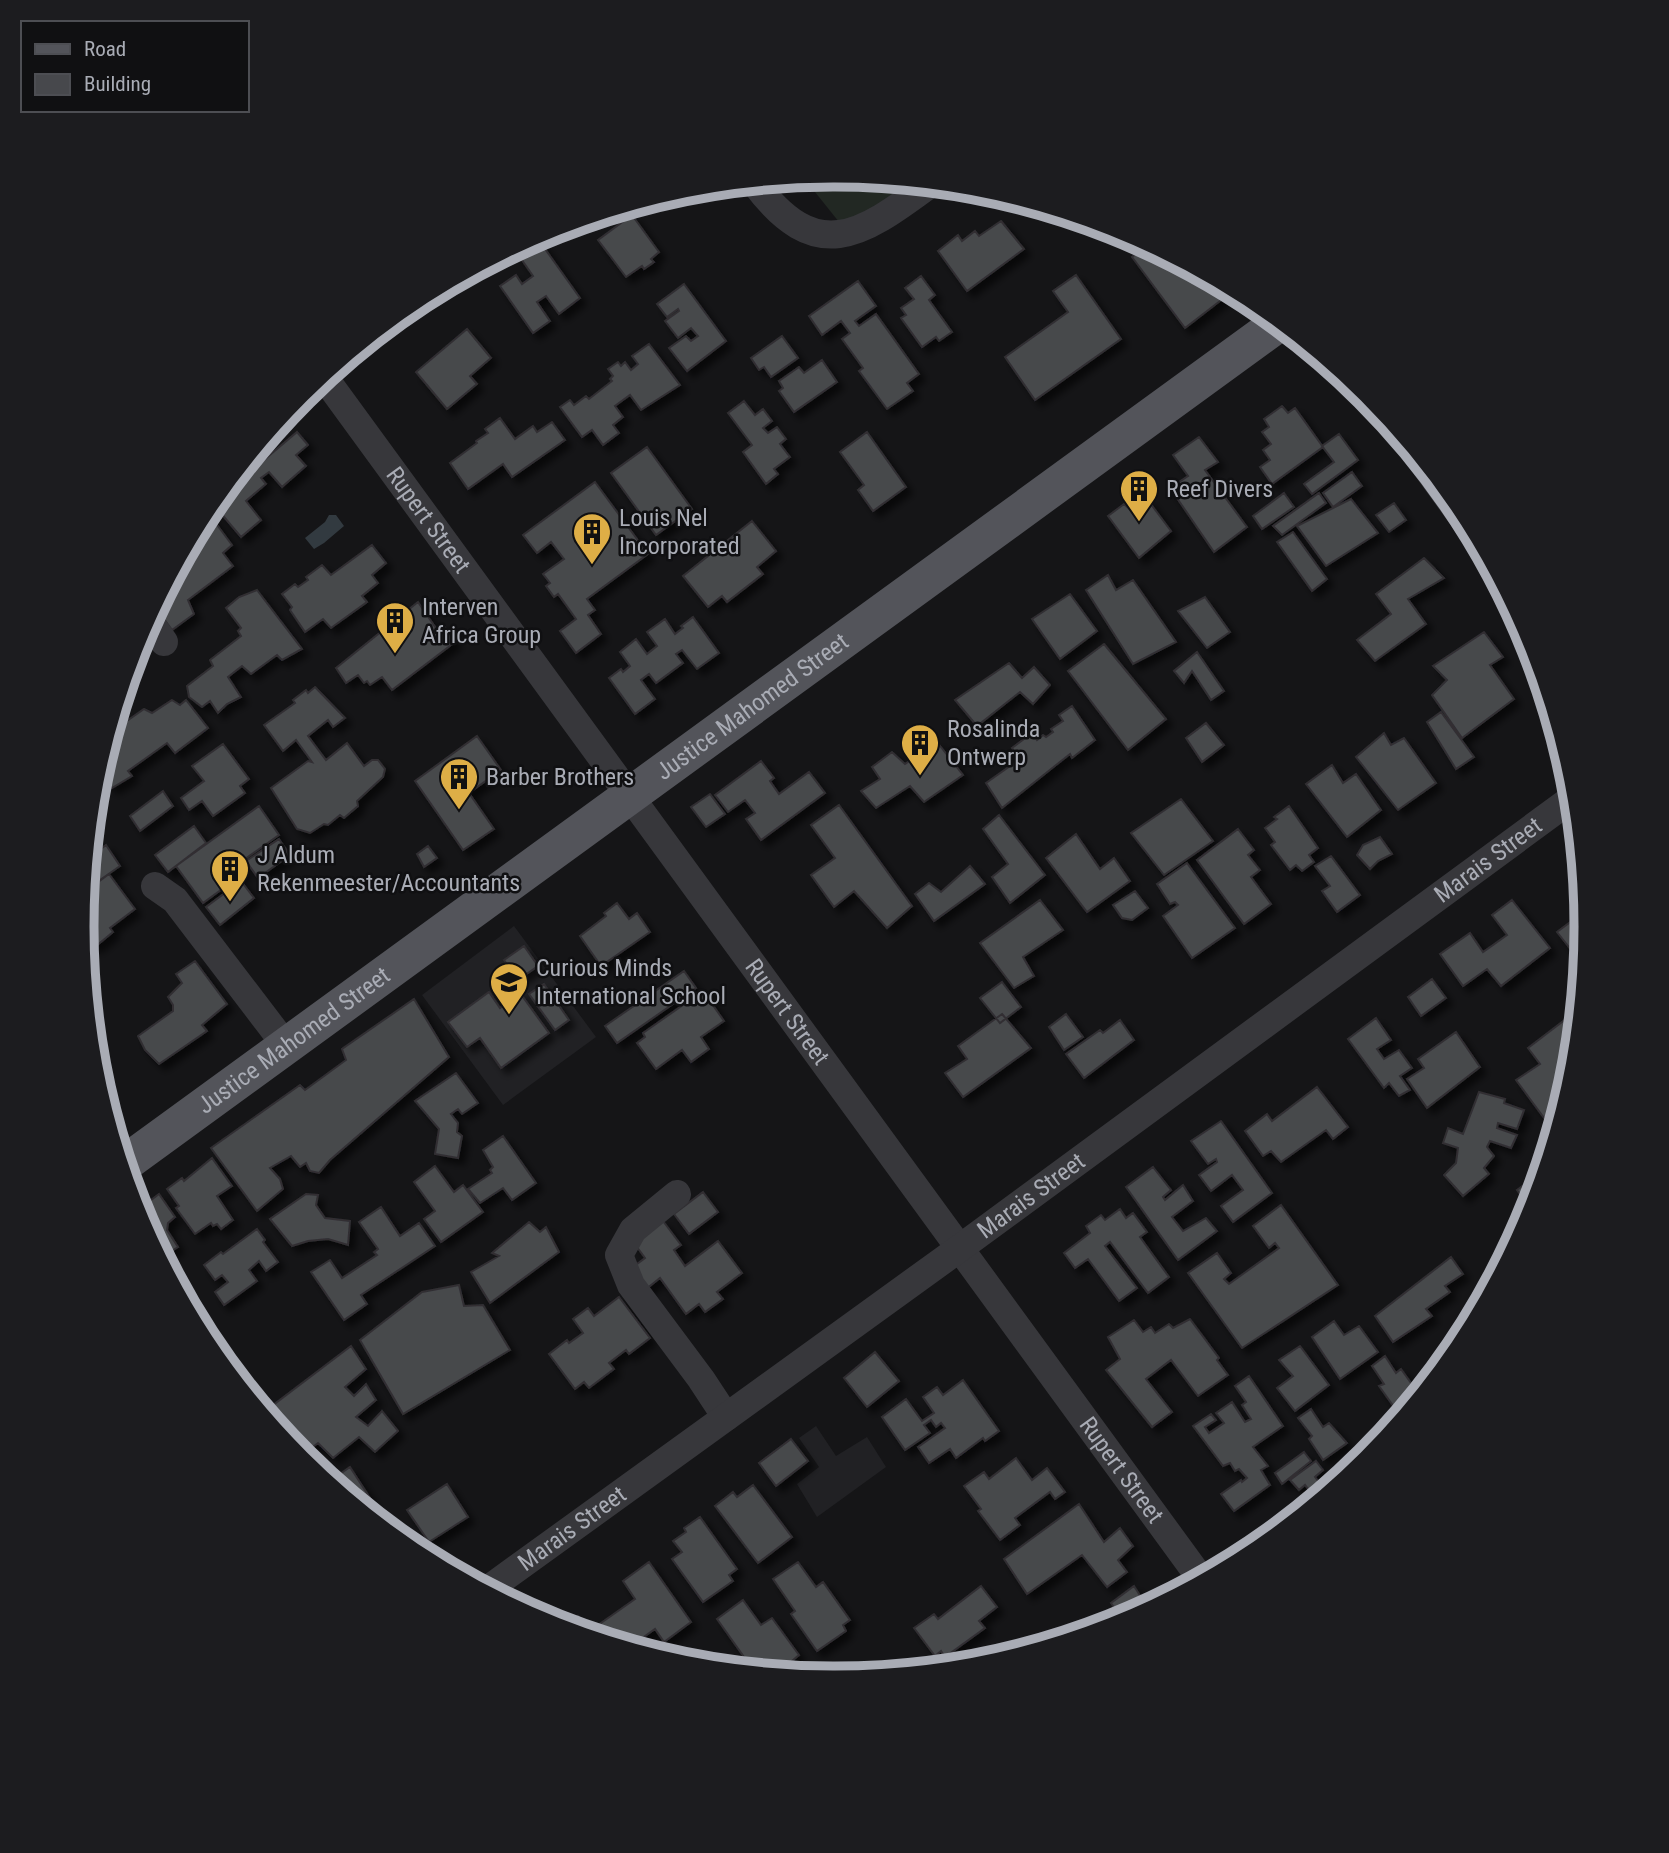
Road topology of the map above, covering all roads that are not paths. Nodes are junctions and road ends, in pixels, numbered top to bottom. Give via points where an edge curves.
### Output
1 (761, 191) edge
2 (919, 192) edge
3 (1271, 329) edge
4 (330, 385) edge
5 (630, 796) junction
6 (1564, 805) edge
7 (155, 886) dead end
8 (287, 1046) junction
9 (132, 1158) edge
10 (677, 1194) dead end
11 (960, 1248) junction
12 (726, 1417) junction
13 (1196, 1572) edge
14 (495, 1584) edge

1 - 2 street via 791,221 814,232 834,233 864,228
3 - 5 main road, Justice Mahomed Street
4 - 5 street, Rupert Street
5 - 8 main road, Justice Mahomed Street
5 - 11 street, Rupert Street
6 - 11 street, Marais Street
7 - 8 street via 175,900
8 - 9 main road, Justice Mahomed Street
10 - 12 street via 633,1230 619,1255 631,1285
11 - 12 street, Marais Street
11 - 13 street, Rupert Street
12 - 14 street, Marais Street

